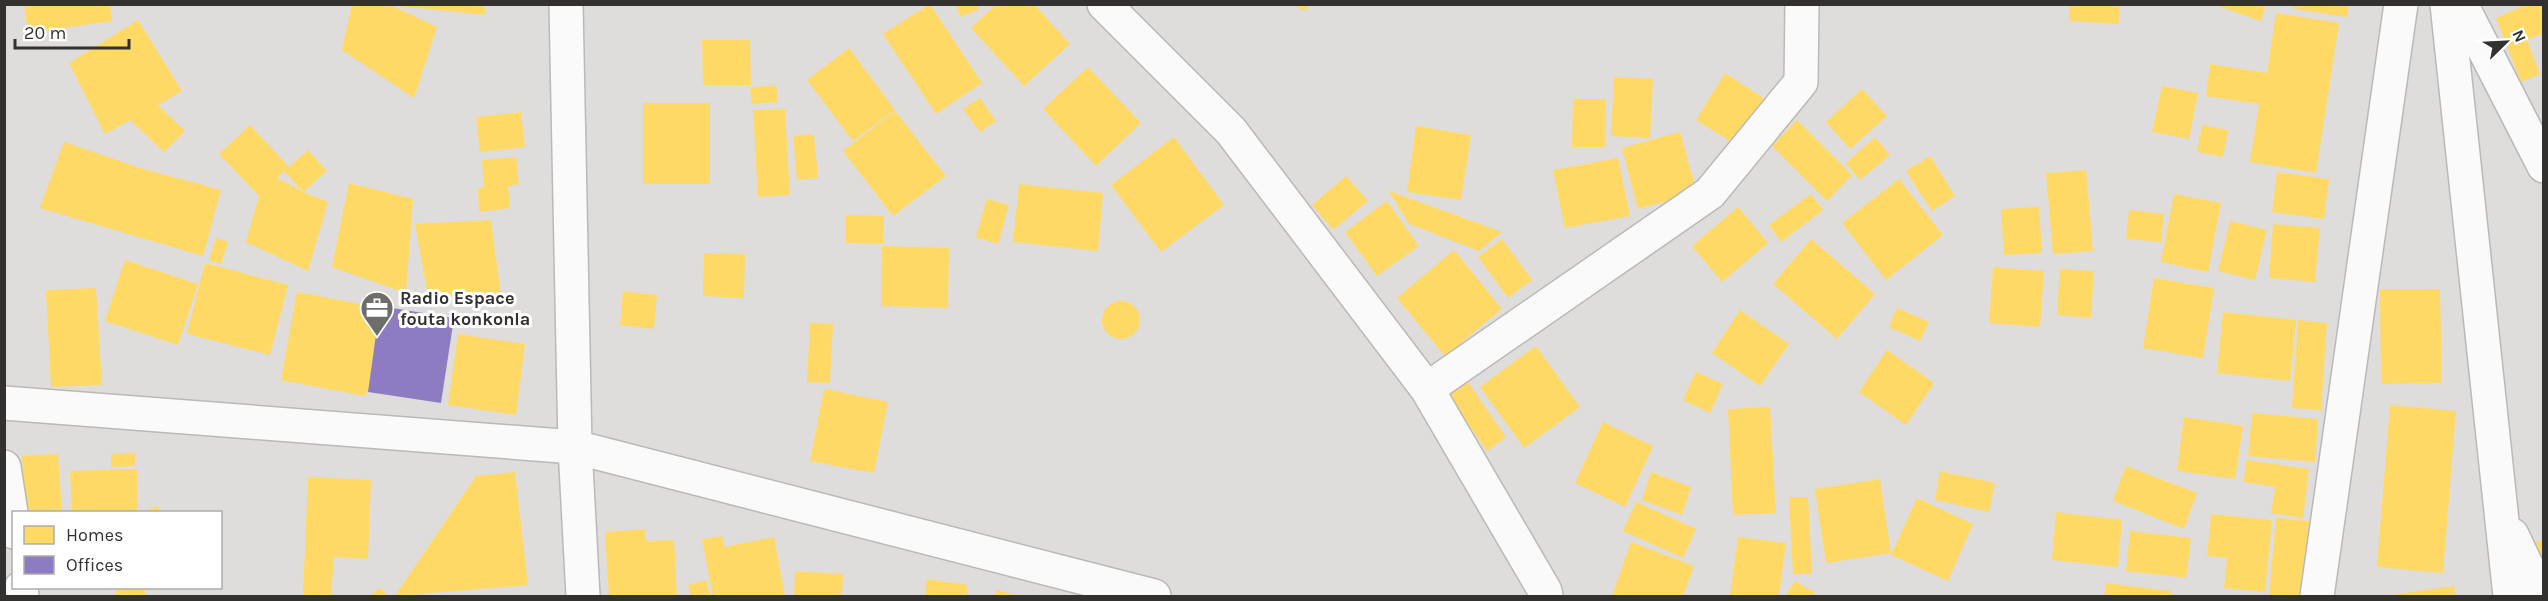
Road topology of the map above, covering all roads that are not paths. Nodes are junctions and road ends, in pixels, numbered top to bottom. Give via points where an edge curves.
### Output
1 (566, 4) edge
2 (1104, 4) edge
3 (1803, 4) edge
4 (2401, 4) edge
5 (2447, 4) edge
6 (2461, 4) edge
7 (2544, 166) edge
8 (1427, 389) junction
9 (4, 403) edge
10 (575, 447) junction
11 (4, 467) edge
12 (2501, 511) junction
13 (12, 519) edge
14 (583, 597) edge
15 (1154, 597) edge
16 (1545, 597) edge
17 (2317, 597) edge
18 (2510, 597) edge
19 (2541, 597) edge

1 - 10 street
2 - 8 street via 1231,131
3 - 8 street via 1801,82 1710,193
4 - 17 street
5 - 12 street
6 - 7 street
8 - 16 street
9 - 10 street
10 - 14 street
10 - 15 street
11 - 13 street
12 - 18 street
12 - 19 street

